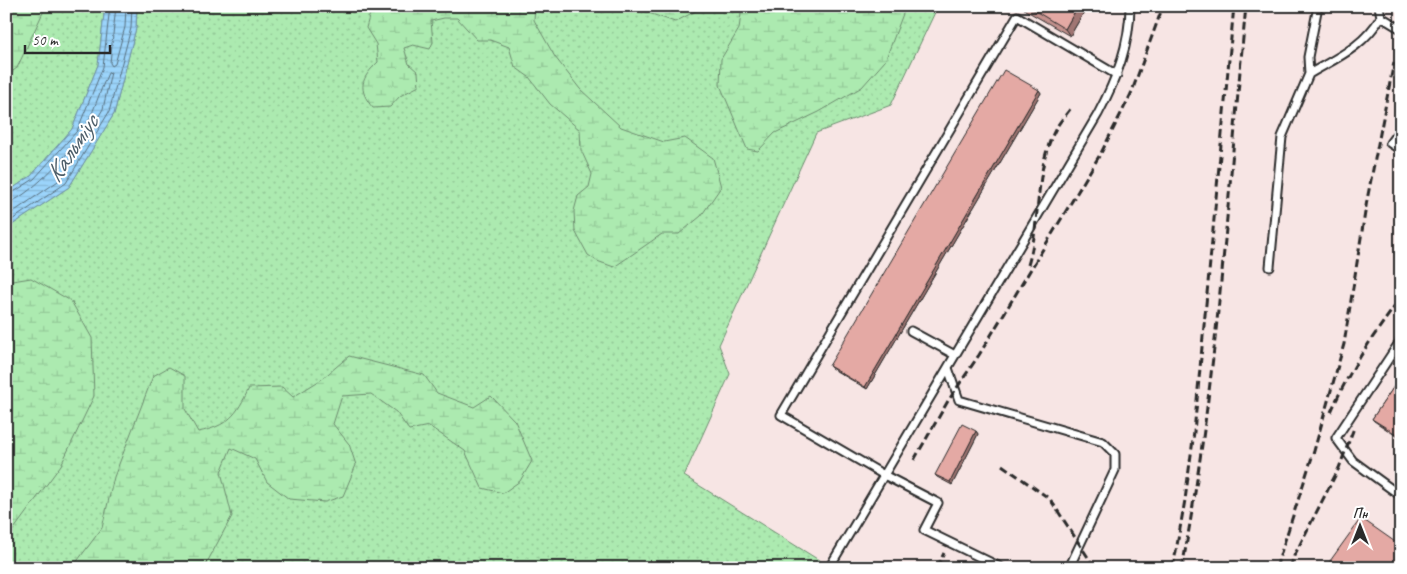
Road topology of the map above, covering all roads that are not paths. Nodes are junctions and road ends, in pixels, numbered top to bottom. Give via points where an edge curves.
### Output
1 (1130, 6) edge
2 (1318, 6) edge
3 (1379, 6) edge
4 (1381, 18) junction
5 (1401, 29) edge
6 (1309, 74) junction
7 (1117, 75) junction
8 (1401, 128) edge
9 (1401, 150) edge
10 (1270, 267) dead end
11 (911, 331) dead end
12 (1401, 340) edge
13 (955, 355) junction
14 (948, 368) junction
15 (884, 476) junction
16 (1401, 496) edge
17 (829, 568) edge
18 (1002, 568) edge
19 (1069, 568) edge

1 - 7 lane via 1125,49
2 - 6 lane via 1308,57
3 - 4 lane
4 - 5 lane
4 - 6 lane via 1361,44
6 - 10 lane via 1282,137
7 - 13 lane via 1098,114
7 - 15 lane via 1017,16 781,415
8 - 9 lane via 1390,143
11 - 13 lane
12 - 16 lane via 1336,438 1353,461
13 - 14 lane
14 - 15 lane
14 - 19 lane via 959,400 1103,442 1115,454 1115,470
15 - 17 lane
15 - 18 lane via 938,503 924,530

